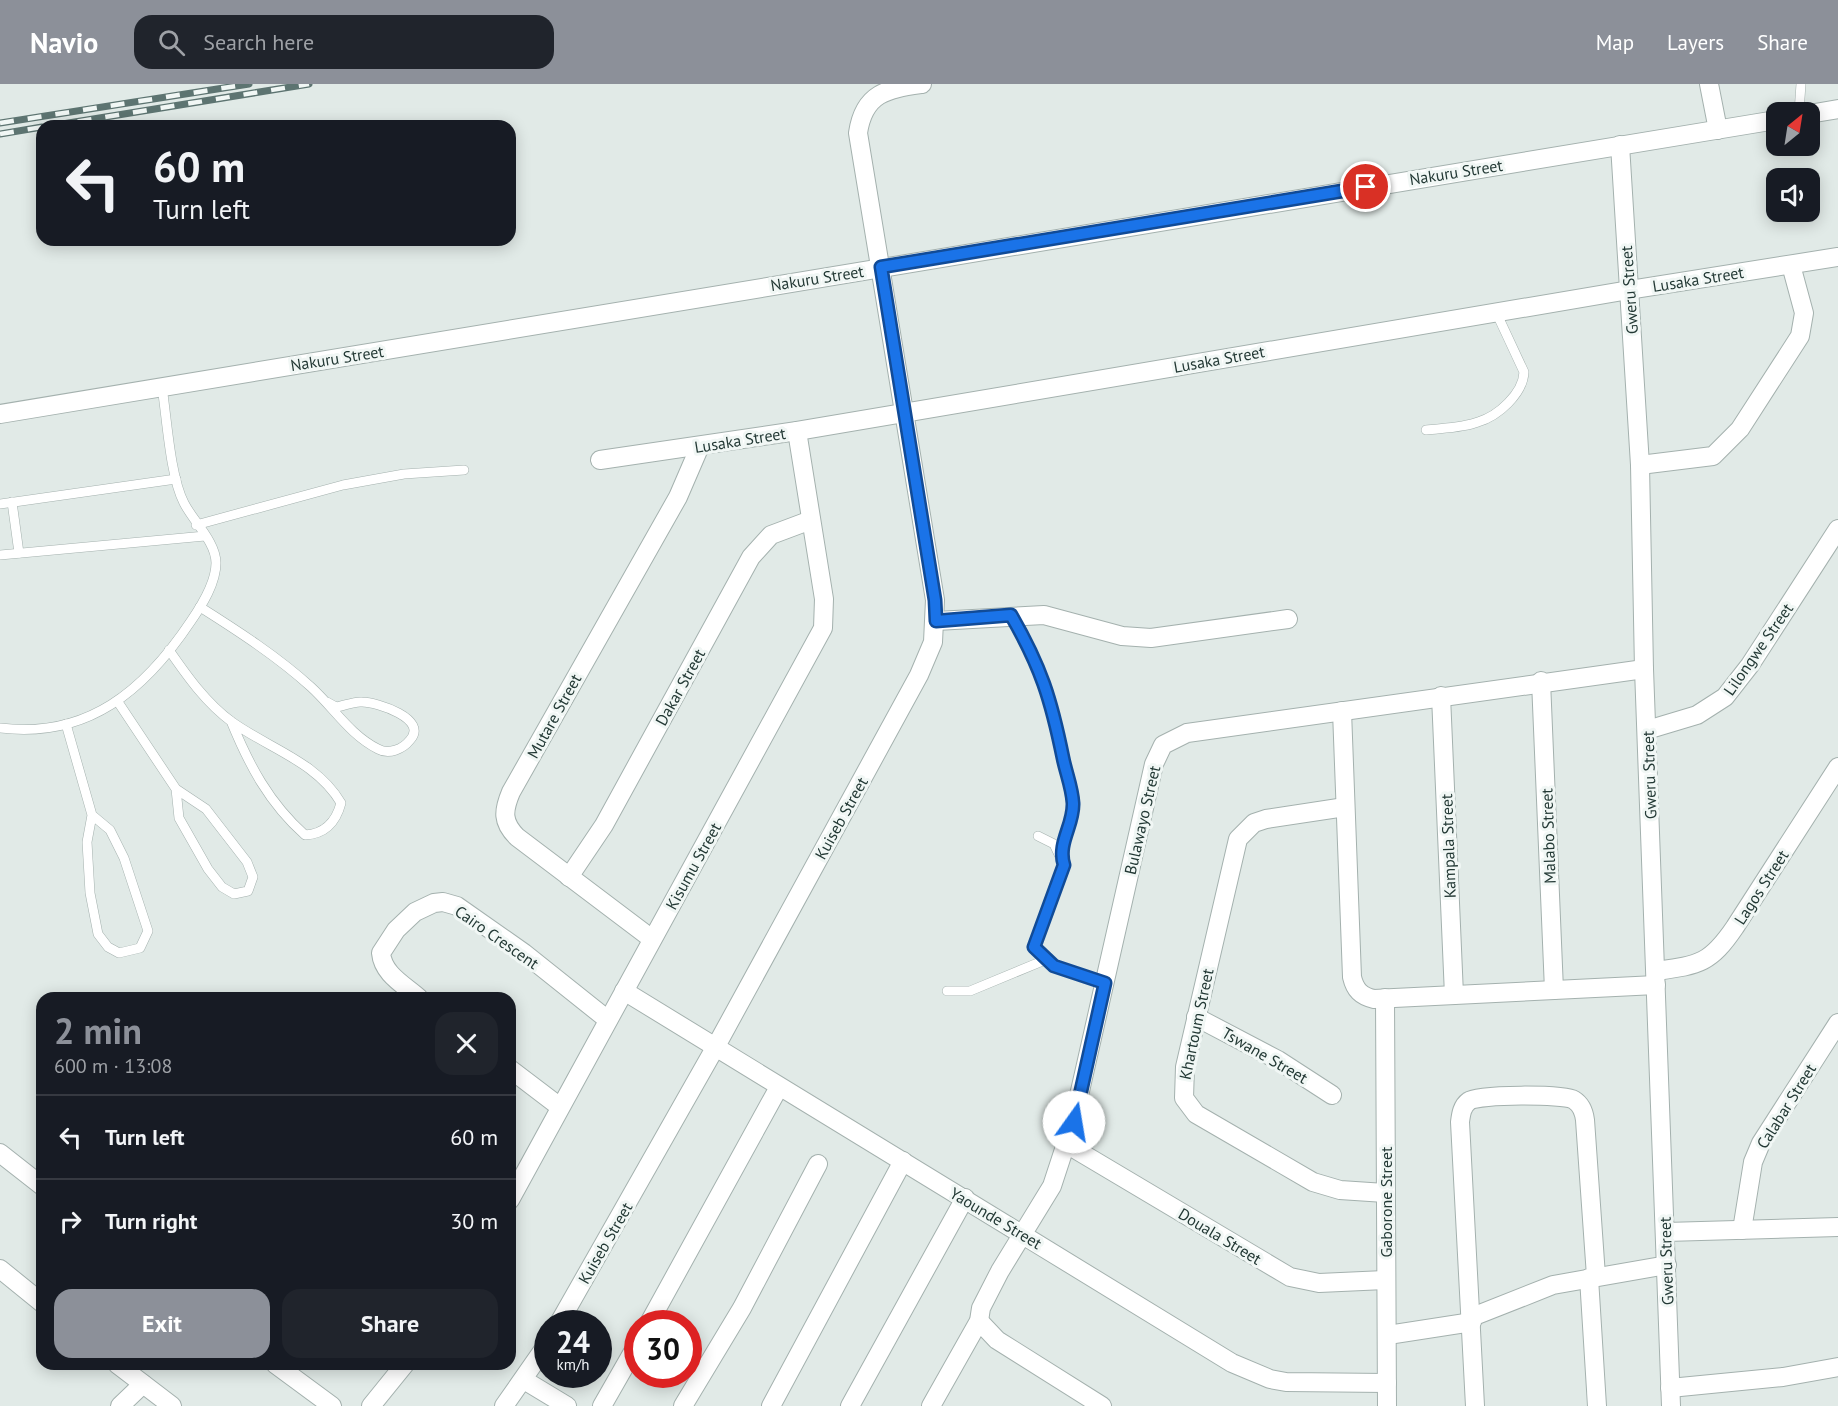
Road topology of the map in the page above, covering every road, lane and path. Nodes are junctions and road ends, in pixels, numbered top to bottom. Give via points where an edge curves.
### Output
1 (922, 84) edge
2 (1709, 84) edge
3 (1801, 84) edge
4 (1800, 102) edge
5 (1838, 110) edge
6 (1820, 112) edge
7 (1766, 122) edge
8 (1718, 130) junction
9 (1620, 145) junction
10 (1838, 257) edge
11 (1791, 265) junction
12 (881, 267) junction
13 (1629, 290) junction
14 (1496, 312) junction
15 (162, 387) junction
16 (905, 413) junction
17 (0, 414) edge
18 (1426, 430) dead end
19 (797, 431) junction
20 (700, 446) junction
21 (600, 460) dead end
22 (1640, 465) junction
23 (464, 470) dead end
24 (176, 478) junction
25 (12, 502) junction
26 (0, 504) edge
27 (811, 520) junction
28 (196, 525) junction
29 (1838, 529) edge
30 (205, 536) junction
31 (19, 553) junction
32 (0, 555) edge
33 (200, 607) junction
34 (1011, 615) junction
35 (1288, 619) dead end
36 (936, 621) junction
37 (169, 650) junction
38 (1644, 669) junction
39 (1541, 681) junction
40 (1441, 696) junction
41 (118, 702) junction
42 (327, 702) junction
43 (1342, 711) junction
44 (231, 721) junction
45 (66, 724) junction
46 (0, 728) edge
47 (1647, 730) junction
48 (1838, 767) edge
49 (176, 789) junction
50 (1345, 807) junction
51 (92, 815) junction
52 (1038, 836) dead end
53 (1060, 853) junction
54 (569, 877) junction
55 (652, 939) junction
56 (1046, 960) junction
57 (1656, 978) junction
58 (1105, 983) junction
59 (1554, 990) junction
60 (624, 991) junction
61 (947, 991) dead end
62 (412, 992) edge
63 (1454, 995) junction
64 (1385, 998) junction
65 (1196, 1017) junction
66 (608, 1020) junction
67 (1838, 1023) edge
68 (715, 1048) junction
69 (516, 1074) edge
70 (779, 1087) junction
71 (1332, 1095) dead end
72 (560, 1107) junction
73 (1068, 1145) junction
74 (0, 1153) edge
75 (903, 1161) junction
76 (818, 1164) dead end
77 (36, 1181) edge
78 (516, 1183) edge
79 (1385, 1193) junction
80 (964, 1198) junction
81 (1838, 1227) edge
82 (1742, 1230) junction
83 (1666, 1232) junction
84 (1024, 1235) junction
85 (1666, 1265) junction
86 (0, 1269) edge
87 (1593, 1277) junction
88 (1385, 1280) junction
89 (36, 1298) edge
90 (566, 1310) edge
91 (656, 1310) edge
92 (1472, 1319) junction
93 (979, 1321) junction
94 (1388, 1335) junction
95 (534, 1365) edge
96 (1838, 1367) edge
97 (624, 1368) edge
98 (124, 1370) edge
99 (283, 1370) edge
100 (400, 1370) edge
101 (524, 1380) junction
102 (1387, 1383) junction
103 (142, 1384) junction
104 (1671, 1397) edge
105 (120, 1406) edge
106 (172, 1406) edge
107 (332, 1406) edge
108 (371, 1406) edge
109 (504, 1406) edge
110 (567, 1406) edge
111 (602, 1406) edge
112 (683, 1406) edge
113 (771, 1406) edge
114 (850, 1406) edge
115 (932, 1406) edge
116 (1102, 1406) edge
117 (1387, 1406) edge
118 (1475, 1406) edge
119 (1597, 1406) edge

1 - 12 street, Kuiseb Street via 881,93 868,105 859,122 859,143
2 - 8 street
3 - 4 lane
5 - 6 street
7 - 8 street, Nakuru Street
8 - 9 street, Nakuru Street
9 - 12 street, Nakuru Street
9 - 13 street, Gweru Street
10 - 11 street, Lusaka Street
11 - 13 street, Lusaka Street
11 - 22 street via 1804,313 1800,336 1740,429 1713,456
12 - 15 street, Nakuru Street
12 - 16 street, Kuiseb Street
13 - 14 street, Lusaka Street
13 - 22 street, Gweru Street
14 - 16 street, Lusaka Street
14 - 18 lane via 1524,372 1524,383 1489,417 1477,423
15 - 17 street, Nakuru Street
15 - 24 lane
16 - 19 street, Lusaka Street
16 - 36 street, Kuiseb Street
19 - 20 street, Lusaka Street
19 - 27 street, Kisumu Street
20 - 21 street, Lusaka Street
20 - 54 street, Mutare Street via 678,497 507,803 504,813 509,830
22 - 38 street, Gweru Street
23 - 28 lane via 404,474 342,485
24 - 25 lane
24 - 28 lane via 182,501
25 - 26 lane
25 - 31 lane
27 - 54 street, Dakar Street via 771,536 752,557 596,839
27 - 55 street, Kisumu Street via 825,614 823,628
28 - 30 lane
29 - 47 street, Lilongwe Street via 1725,697 1697,715
30 - 31 lane
30 - 33 lane via 216,562
31 - 32 lane
33 - 37 lane
33 - 42 lane via 258,646
34 - 35 street via 1044,615 1122,636 1151,638
34 - 36 street
34 - 53 lane via 1048,690 1072,794 1073,813
36 - 68 street, Kuiseb Street via 933,642 919,675
37 - 41 lane
37 - 44 lane via 210,703
38 - 39 street, Bulawayo Street
38 - 47 street, Gweru Street
39 - 40 street, Bulawayo Street
39 - 59 street, Malabo Street
40 - 43 street, Bulawayo Street
40 - 63 street, Kampala Street
41 - 45 lane
41 - 49 lane
42 - 42 lane via 336,707 360,701 375,704 399,713 412,723 414,732 396,751 380,751 349,728
43 - 50 street, Lagos Street
43 - 58 street, Bulawayo Street via 1187,732 1163,745 1154,764
44 - 44 lane via 330,784 340,803 331,825 319,834 305,835 285,817 261,785
45 - 46 lane via 20,730
45 - 51 lane
47 - 57 street, Gweru Street
48 - 57 street, Lagos Street via 1716,952 1707,960
49 - 49 lane via 179,818 208,869 228,891 248,891 253,877 247,862 206,809
50 - 64 street, Lagos Street via 1354,985 1368,998
50 - 65 street, Khartoum Street via 1266,819 1254,823 1238,839
51 - 51 lane via 110,830 124,858 148,931 140,948 119,953 98,934 90,893 87,842
52 - 53 lane via 1054,844
53 - 56 lane via 1064,865 1034,947
54 - 55 street, Mutare Street
55 - 60 street, Kisumu Street
56 - 58 lane
56 - 61 lane via 970,992
57 - 59 street, Lagos Street
57 - 83 street, Gweru Street
58 - 73 street, Bulawayo Street
59 - 63 street, Lagos Street
60 - 66 street, Kisumu Street
60 - 68 street, Yaounde Street
62 - 66 street, Cairo Crescent via 386,970 381,952 415,912 443,902 457,906 524,953
63 - 64 street, Lagos Street
64 - 79 street, Gaborone Street
65 - 71 street, Tswane Street via 1278,1060
65 - 79 street, Khartoum Street via 1183,1079 1188,1106 1313,1182 1341,1190
66 - 72 street, Kisumu Street
67 - 82 street, Calabar Street via 1761,1143 1753,1162
68 - 70 street, Yaounde Street
68 - 90 street, Kuiseb Street
69 - 72 street
70 - 75 street, Yaounde Street
70 - 91 street
72 - 78 street, Kisumu Street
73 - 84 street, Bulawayo Street via 1052,1186
73 - 88 street, Douala Street via 1290,1277 1319,1283
74 - 77 street
75 - 80 street, Yaounde Street
75 - 113 street
76 - 112 street via 742,1308
79 - 88 street, Gaborone Street
80 - 84 street, Yaounde Street
80 - 114 street
81 - 82 street
82 - 83 street
83 - 85 street, Gweru Street
84 - 93 street, Bulawayo Street via 985,1299
84 - 102 street, Yaounde Street via 1249,1372 1305,1384
85 - 87 street
85 - 104 street, Gweru Street
86 - 89 street
87 - 92 street via 1542,1288
87 - 92 street via 1585,1120 1581,1107 1567,1097 1474,1098 1463,1108 1460,1122
87 - 119 street
88 - 94 street, Gaborone Street
92 - 94 street
92 - 118 street
93 - 115 street, Bulawayo Street
93 - 116 street via 998,1340
94 - 102 street, Gaborone Street
95 - 101 street
96 - 104 street
97 - 111 street
98 - 103 street
99 - 107 street
100 - 108 street
101 - 109 street
101 - 110 street
102 - 117 street, Gaborone Street
103 - 105 street
103 - 106 street

